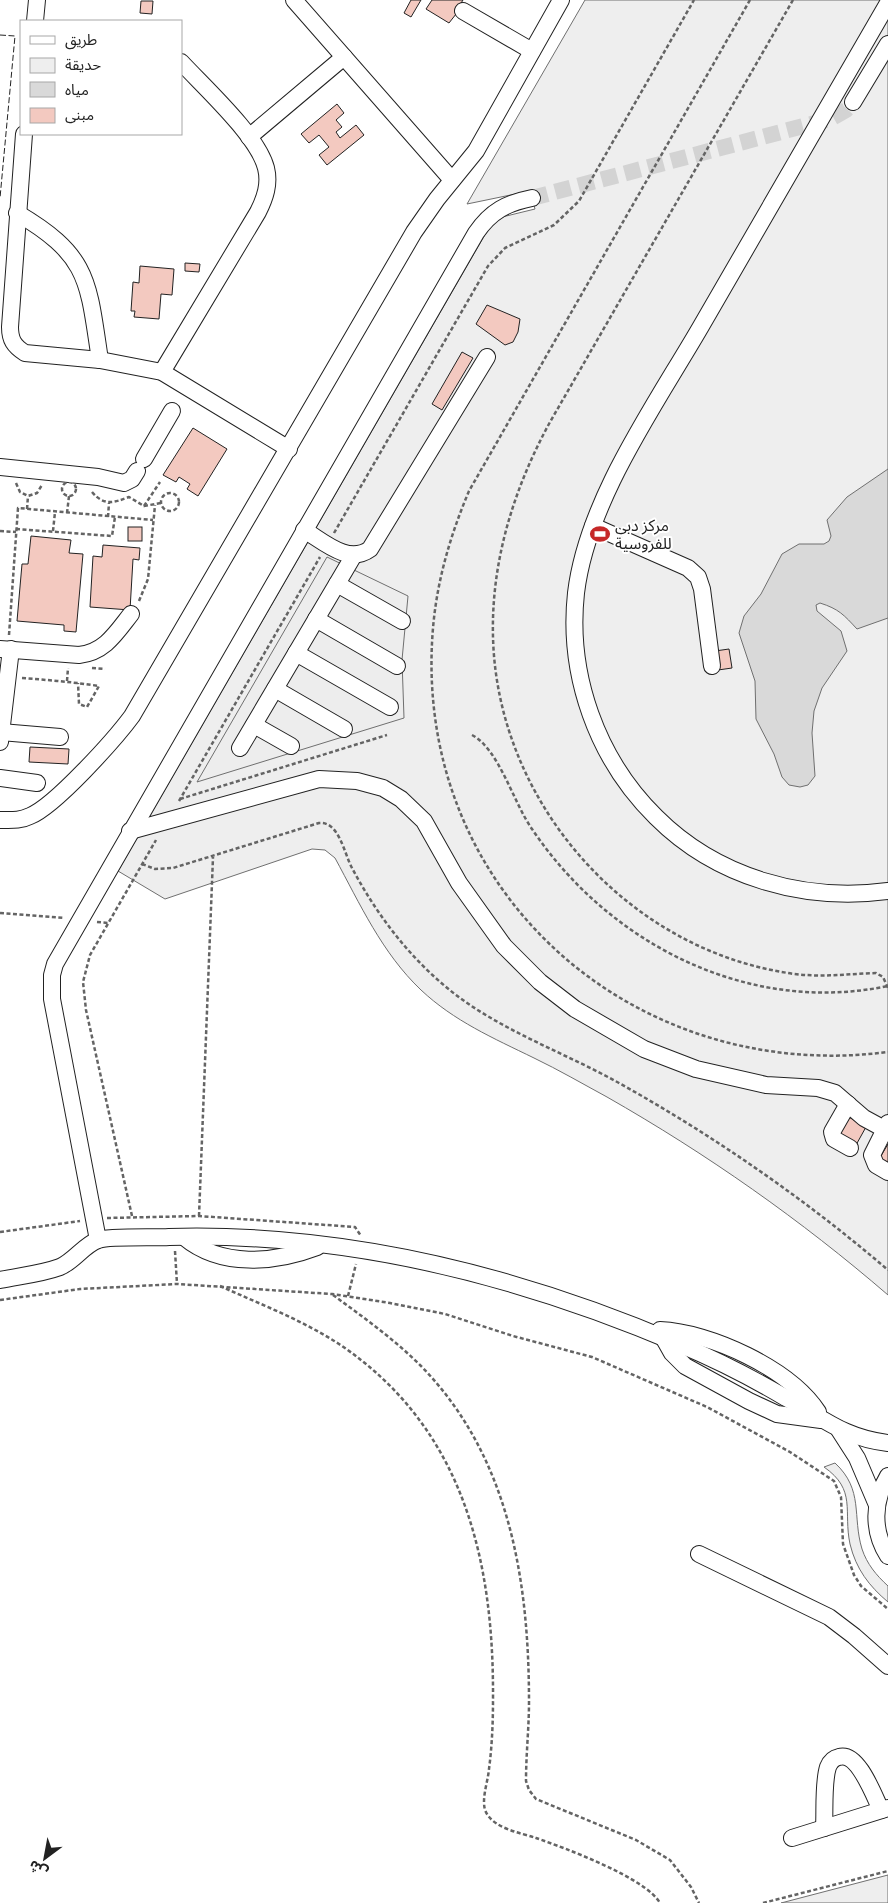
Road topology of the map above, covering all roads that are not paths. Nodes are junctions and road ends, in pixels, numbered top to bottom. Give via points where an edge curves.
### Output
1 (37, 0) edge
2 (294, 0) edge
3 (560, 0) edge
4 (888, 3) edge
5 (464, 11) dead end
6 (35, 20) edge
7 (888, 44) edge
8 (532, 51) junction
9 (344, 57) junction
10 (182, 63) edge
11 (854, 102) tunnel mouth
12 (24, 135) edge
13 (249, 137) junction
14 (452, 180) junction
15 (532, 198) tunnel mouth
16 (17, 213) junction
17 (487, 357) dead end
18 (100, 360) junction
19 (162, 372) junction
20 (172, 411) dead end
21 (289, 449) junction
22 (0, 466) edge
23 (593, 526) junction
24 (304, 530) junction
25 (354, 556) junction
26 (337, 584) junction
27 (131, 614) road end
28 (316, 619) junction
29 (402, 621) dead end
30 (6, 649) edge
31 (296, 654) junction
32 (397, 666) dead end
33 (712, 666) dead end
34 (275, 689) junction
35 (390, 707) dead end
36 (254, 725) junction
37 (344, 729) dead end
38 (1, 737) edge
39 (60, 738) dead end
40 (291, 746) dead end
41 (240, 748) dead end
42 (0, 778) edge
43 (37, 783) dead end
44 (0, 820) edge
45 (130, 831) junction
46 (888, 890) edge
47 (848, 1104) junction
48 (887, 1128) edge
49 (850, 1148) dead end
50 (888, 1172) edge
51 (98, 1240) junction
52 (0, 1280) edge
53 (647, 1330) junction
54 (823, 1420) junction
55 (839, 1430) junction
56 (888, 1444) edge
57 (888, 1476) edge
58 (877, 1505) junction
59 (699, 1554) dead end
60 (888, 1556) edge
61 (888, 1666) edge
62 (885, 1809) edge
63 (824, 1828) junction
64 (792, 1838) dead end

1 - 6 street
2 - 9 street
3 - 8 street
4 - 23 street via 637,438
5 - 8 street
7 - 11 street
8 - 14 street via 481,143
9 - 13 street
9 - 14 street
10 - 13 street
12 - 16 street
13 - 19 street via 266,168 263,202
14 - 21 street via 414,232
15 - 24 street via 511,202 497,210 476,232
16 - 18 street via 51,234 80,269 91,299
16 - 18 street via 10,338 25,353
17 - 25 street via 374,544 366,552
18 - 19 street
19 - 21 street
20 - 22 street via 132,479 124,482
21 - 44 street via 121,730 42,810 19,820
23 - 33 street via 682,565 698,577
23 - 46 street via 576,593 578,667 597,732 633,792 688,845 736,872 776,885 819,893 866,894
24 - 25 street
24 - 45 street
25 - 26 street
26 - 28 street
26 - 29 street
27 - 30 street via 104,646 88,654
28 - 31 street
28 - 32 street
30 - 38 street via 8,677
31 - 34 street
31 - 35 street
34 - 36 street
34 - 37 street
36 - 40 street
36 - 41 street
38 - 39 street
42 - 43 street
45 - 47 street via 319,779 344,779 383,788 402,799 424,821 458,884 504,946 540,982 575,1009 636,1044 688,1066 766,1085 826,1090
45 - 51 street via 55,964 51,987
47 - 48 street via 864,1118
47 - 49 street via 832,1132 834,1138
48 - 50 street via 872,1155 876,1165
51 - 52 street via 61,1266
51 - 53 street via 184,1237 322,1245 460,1270 572,1302
53 - 54 street via 758,1382
53 - 54 street via 698,1336 766,1366 798,1389
54 - 55 street
55 - 56 street
55 - 58 street via 858,1458
57 - 58 street
58 - 60 street via 877,1530
59 - 61 street via 829,1617
62 - 63 street
62 - 63 street via 856,1762 848,1757 838,1757 827,1769
63 - 64 street

